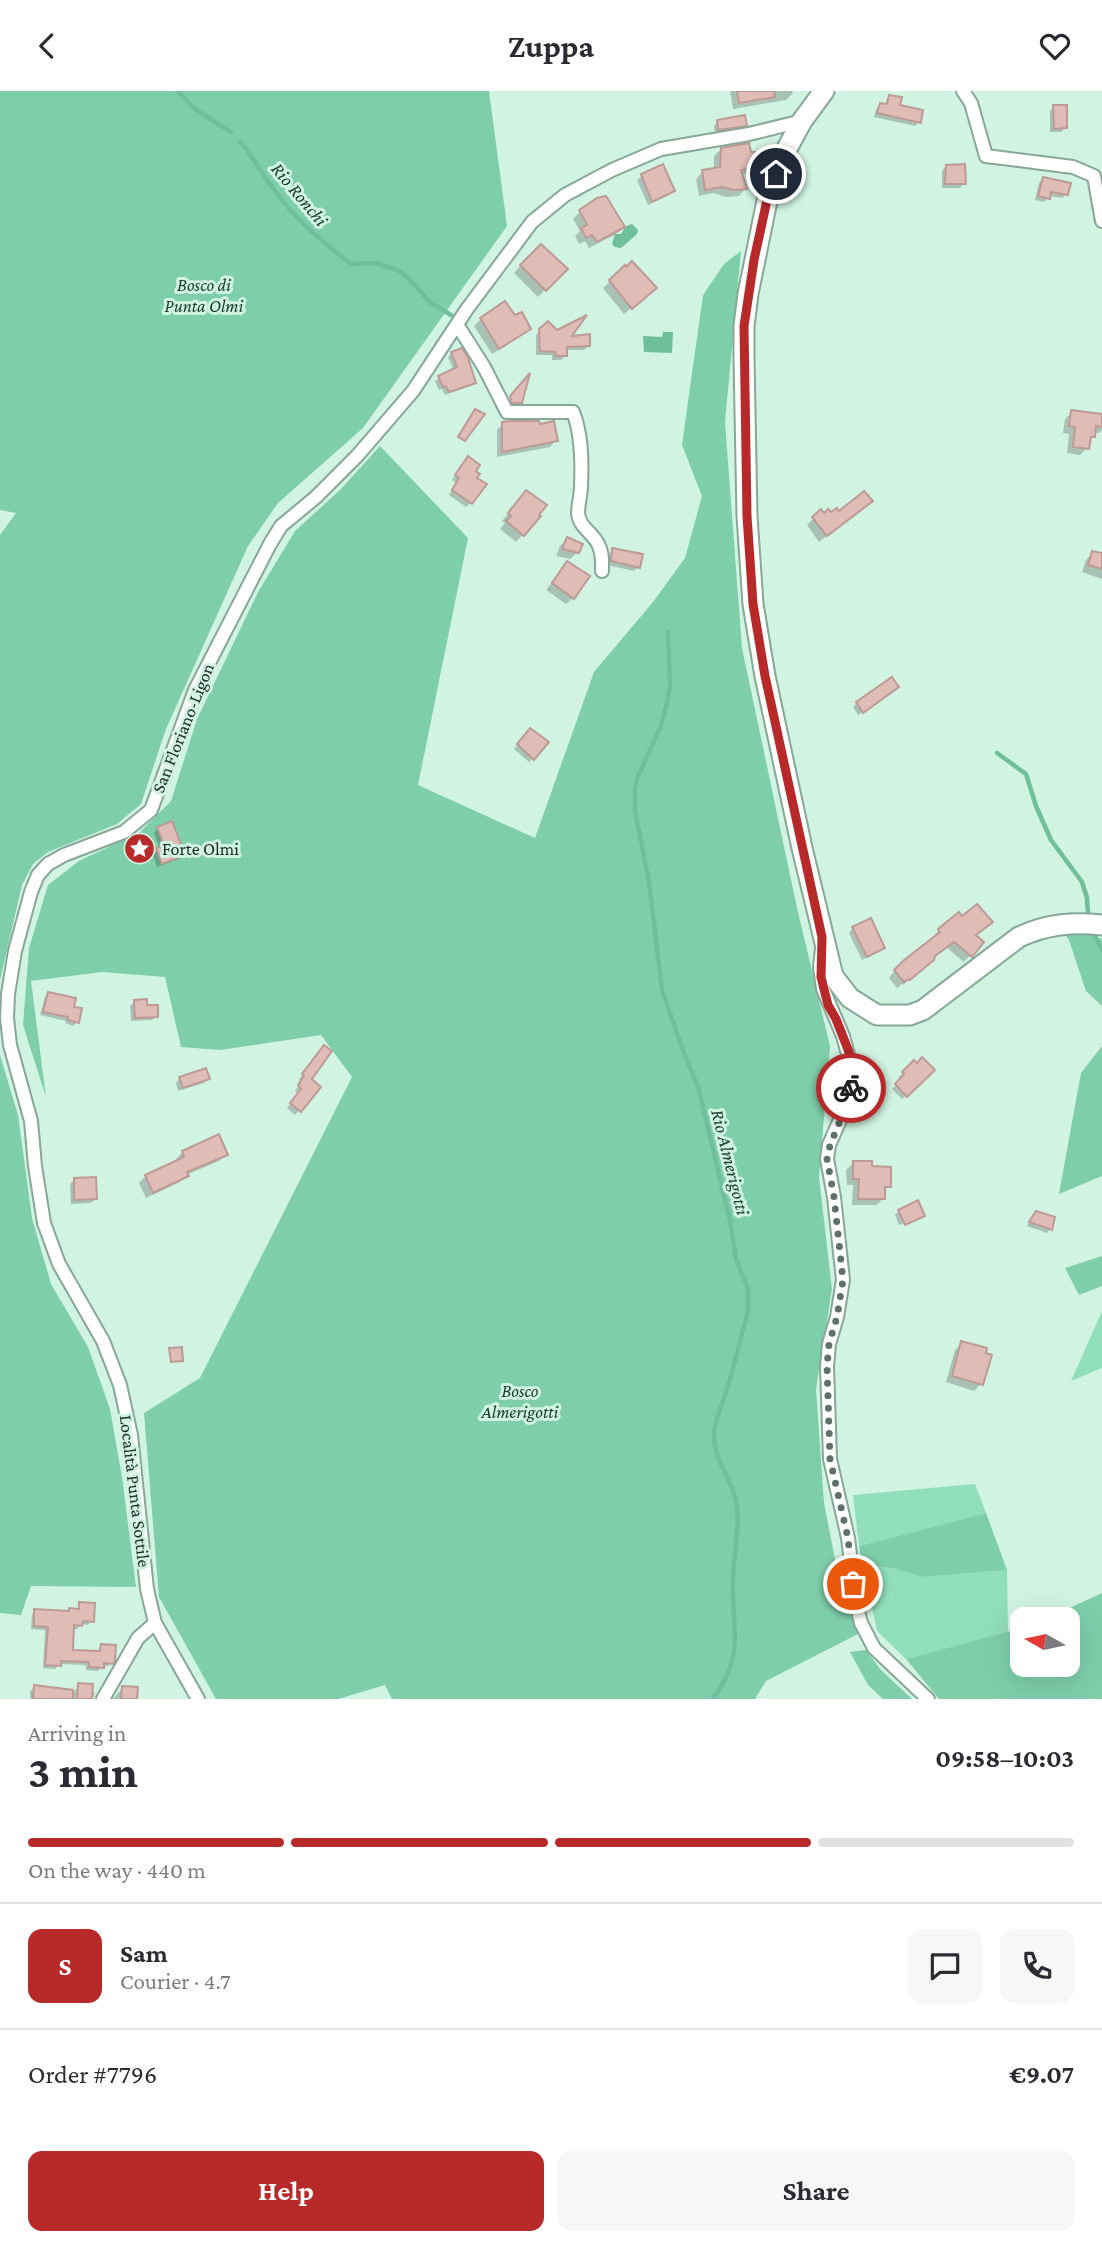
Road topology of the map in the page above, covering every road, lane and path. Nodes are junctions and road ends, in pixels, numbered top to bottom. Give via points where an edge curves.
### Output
1 (824, 91) edge
2 (963, 91) edge
3 (802, 121) junction
4 (1102, 221) edge
5 (458, 326) junction
6 (603, 571) dead end
7 (1102, 925) edge
8 (822, 937) junction
9 (110, 1360) joint
10 (155, 1623) junction
11 (103, 1699) edge
12 (198, 1699) edge
13 (928, 1699) edge

1 - 3 street
2 - 4 street via 971,103 986,156 1084,170 1094,176
3 - 5 street via 661,149 565,195 532,222
3 - 8 street via 769,191 748,293 744,326 747,503 753,604 763,664
5 - 6 street via 507,412 573,412 581,456 578,516 598,542
5 - 9 street, San Floriano-Ligon via 413,391 357,456 281,526 195,690 151,810 124,832 48,864 31,892 8,994 10,1045 31,1121 44,1223 59,1264
7 - 8 street via 1068,923 1036,929 923,1010 892,1017 862,1007 841,989
8 - 13 street via 823,989 852,1069 850,1097 827,1159 843,1280 827,1366 830,1459 861,1623 874,1648
9 - 10 street, Località Punta Sottile via 131,1435 147,1589
10 - 11 street via 138,1638
10 - 12 street, Località Punta Sottile

